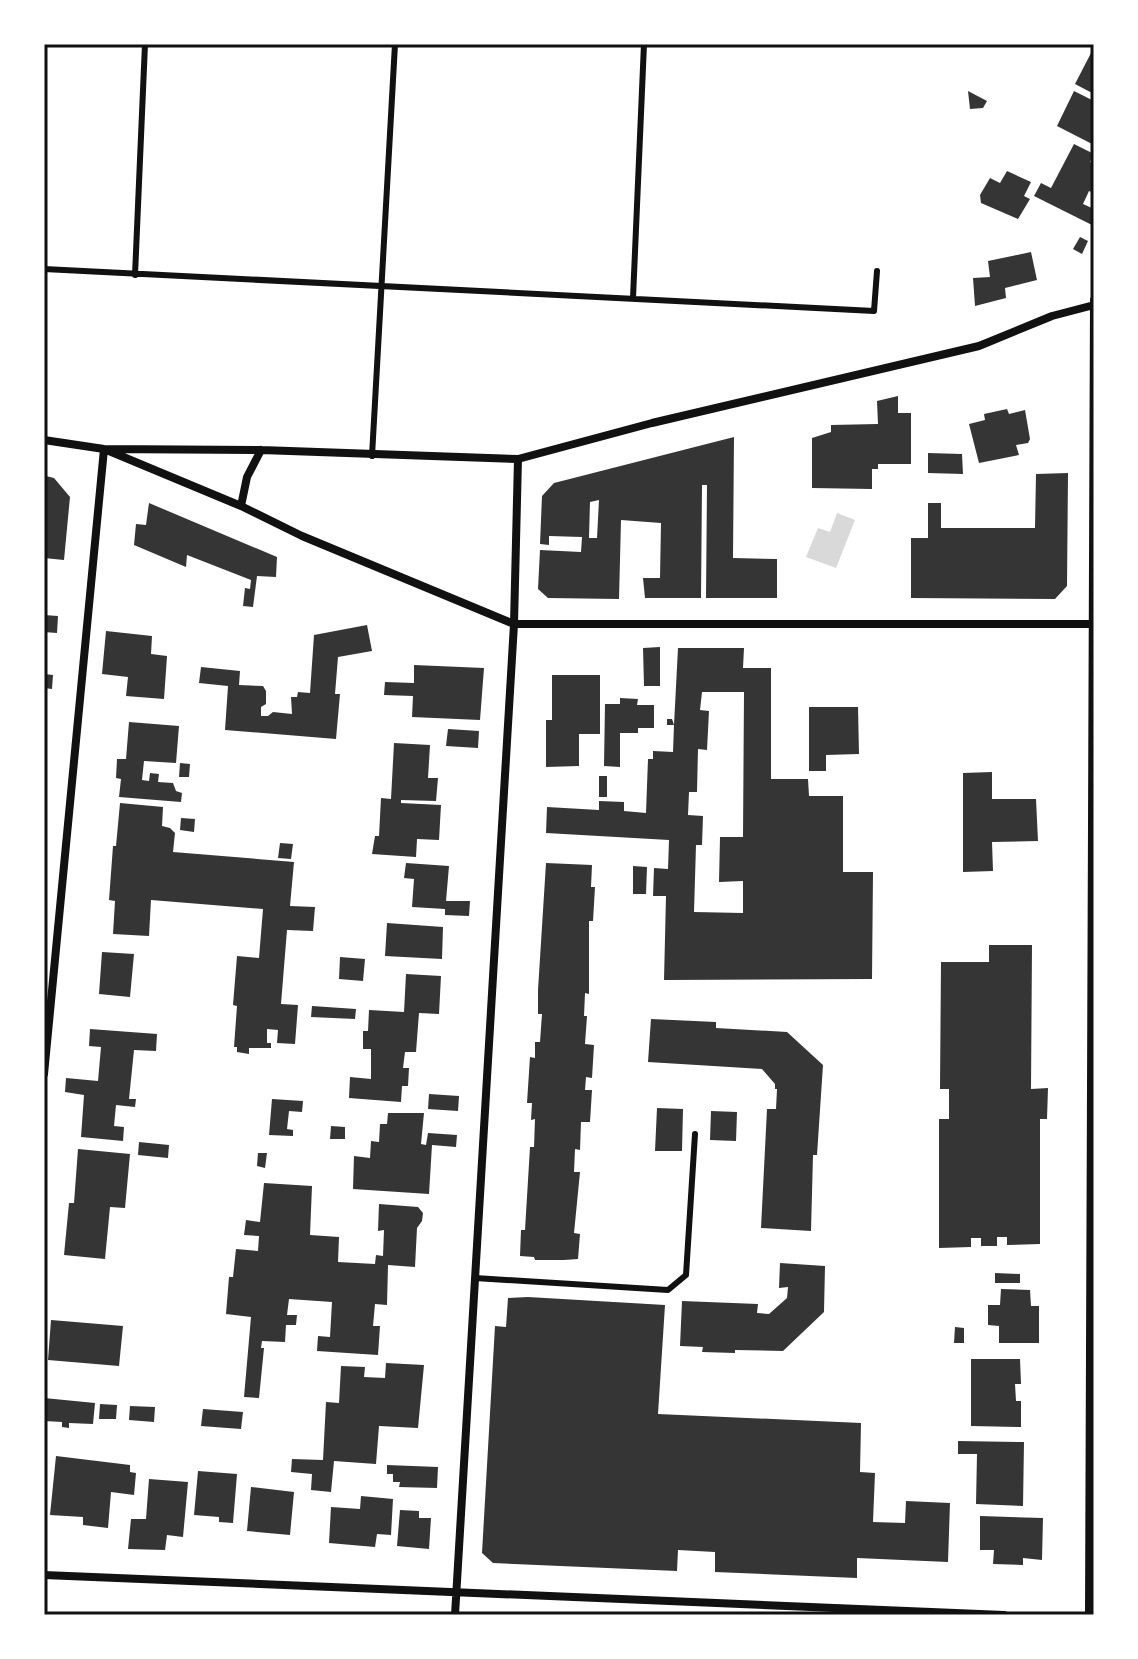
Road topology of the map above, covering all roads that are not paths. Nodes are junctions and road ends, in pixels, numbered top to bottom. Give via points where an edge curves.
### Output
1 (145, 44) edge
2 (395, 44) edge
3 (644, 44) edge
4 (44, 269) edge
5 (877, 271) dead end
6 (135, 275) junction
7 (382, 287) junction
8 (633, 298) junction
9 (1094, 303) edge
10 (44, 440) edge
11 (104, 449) junction
12 (261, 450) junction
13 (372, 456) junction
14 (518, 459) junction
15 (241, 506) junction
16 (514, 624) junction
17 (1093, 624) edge
18 (44, 1074) edge
19 (695, 1134) dead end
20 (475, 1278) junction
21 (44, 1575) edge
22 (456, 1592) junction
23 (455, 1615) edge
24 (1004, 1615) edge
25 (1089, 1615) edge

1 - 6 lane
2 - 7 lane
3 - 8 lane
4 - 6 lane
5 - 8 lane via 874,311
6 - 7 lane
7 - 8 lane
7 - 13 lane
9 - 14 street via 979,346
9 - 17 street
10 - 11 street
11 - 12 street
11 - 15 street
11 - 18 street
12 - 13 street
12 - 15 street via 247,477
13 - 14 street
14 - 16 street
15 - 16 street
16 - 17 street
16 - 20 street
17 - 25 street
19 - 20 lane via 686,1275 668,1290
20 - 22 street
21 - 22 street
22 - 23 street
22 - 24 street

